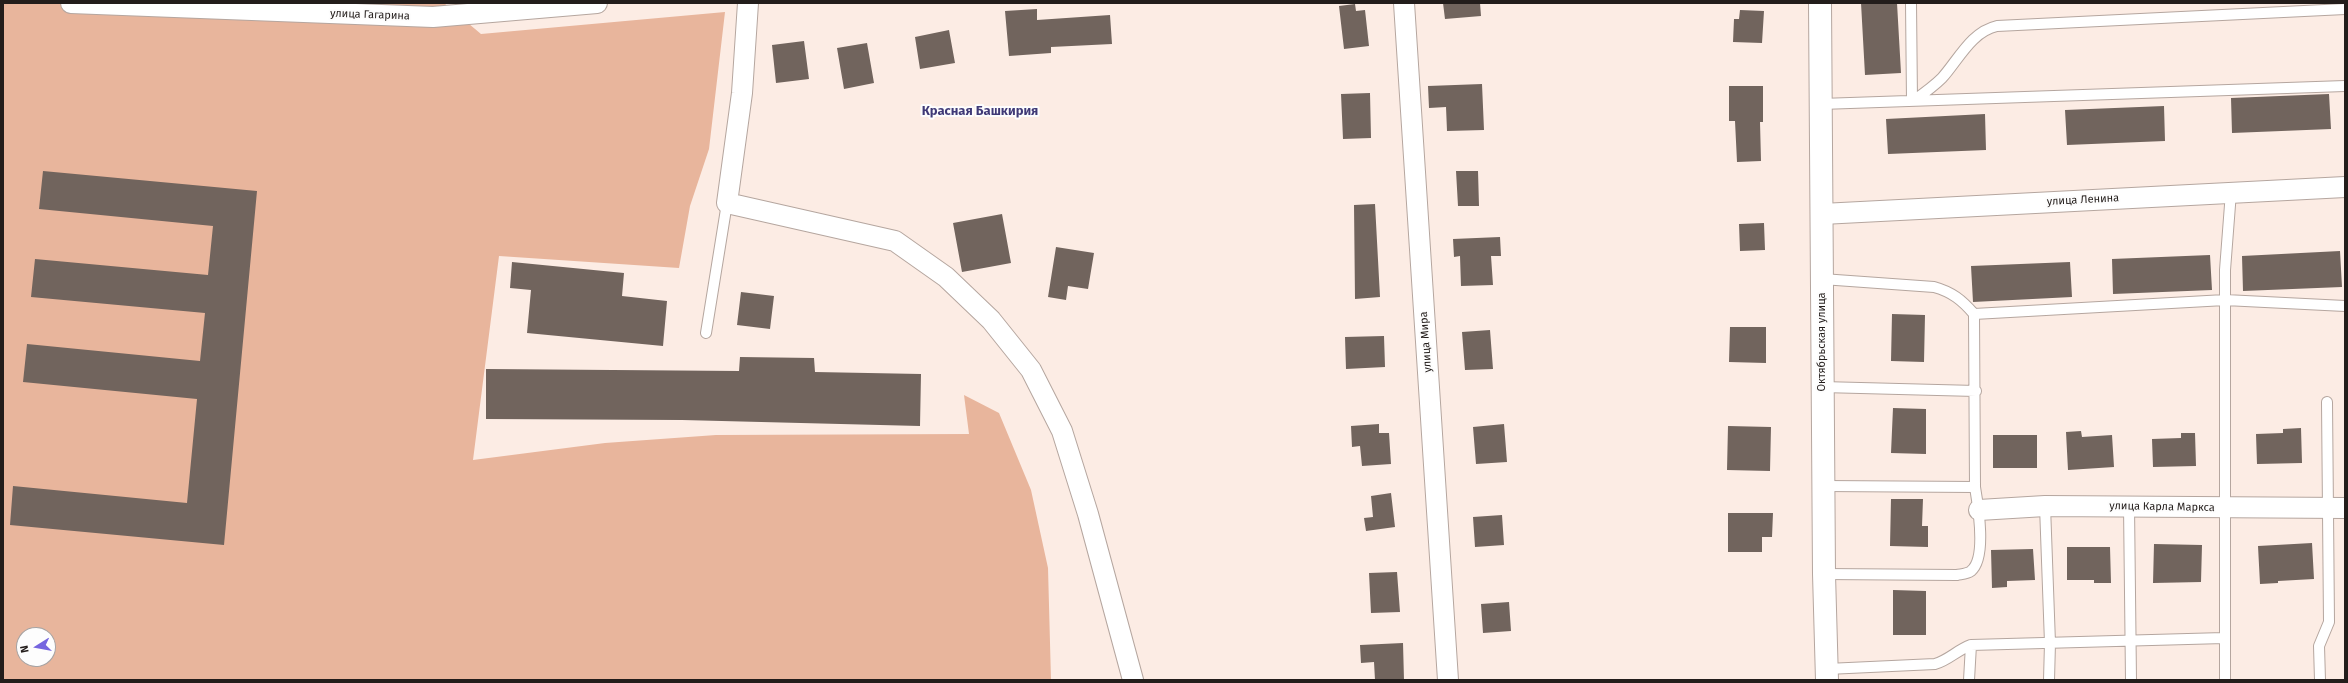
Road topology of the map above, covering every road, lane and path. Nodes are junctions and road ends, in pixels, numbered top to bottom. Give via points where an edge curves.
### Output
1 (71, 3) edge
2 (597, 3) edge
3 (748, 3) edge
4 (1404, 3) edge
5 (1820, 3) edge
6 (1912, 3) edge
7 (542, 5) edge
8 (2345, 9) edge
9 (2345, 86) edge
10 (1912, 101) junction
11 (1821, 104) junction
12 (2345, 187) edge
13 (2231, 192) junction
14 (727, 203) junction
15 (1822, 214) junction
16 (1822, 279) junction
17 (2225, 300) junction
18 (2345, 306) edge
19 (1974, 314) junction
20 (706, 333) dead end
21 (1822, 387) junction
22 (1976, 391) junction
23 (2327, 402) dead end
24 (1824, 486) junction
25 (1975, 487) junction
26 (2045, 506) junction
27 (2129, 506) junction
28 (2224, 507) junction
29 (2336, 508) edge
30 (1979, 510) junction
31 (1824, 574) junction
32 (2224, 638) junction
33 (2130, 640) junction
34 (2050, 643) junction
35 (1971, 645) junction
36 (1827, 674) edge
37 (1133, 680) edge
38 (1448, 680) edge
39 (1969, 680) edge
40 (2049, 680) edge
41 (2132, 680) edge
42 (2225, 680) edge
43 (2320, 680) edge

1 - 7 street, улица Гагарина via 433,17
2 - 7 street, улица Гагарина
3 - 14 street via 742,93
4 - 38 street, улица Мира
5 - 11 street, Октябрьская улица
6 - 10 lane
8 - 10 lane via 1985,28 1976,35 1942,77 1928,91
9 - 10 lane
10 - 11 lane
11 - 15 street, Октябрьская улица
12 - 13 street, улица Ленина
13 - 15 street, улица Ленина
13 - 17 lane via 2224,270
14 - 20 lane
14 - 37 street via 895,241 946,276 991,320 1031,370 1062,431 1088,514
15 - 16 street, Октябрьская улица
16 - 19 lane via 1934,287 1951,292
16 - 21 street, Октябрьская улица
17 - 18 lane
17 - 19 lane
17 - 28 lane
19 - 22 lane
21 - 22 lane
21 - 24 street, Октябрьская улица
22 - 25 lane
23 - 29 lane
24 - 25 lane
24 - 31 street, Октябрьская улица
25 - 30 lane
26 - 27 street, улица Карла Маркса
26 - 30 street, улица Карла Маркса
26 - 34 lane
27 - 28 street, улица Карла Маркса
27 - 33 lane
28 - 29 street, улица Карла Маркса
28 - 32 lane
29 - 43 lane via 2329,622 2319,646
30 - 31 lane via 1979,559 1975,567 1966,574
31 - 36 street, Октябрьская улица
32 - 33 lane
32 - 42 lane
33 - 34 lane
33 - 41 lane
34 - 35 lane
34 - 40 lane
35 - 36 lane via 1936,664
35 - 39 lane

